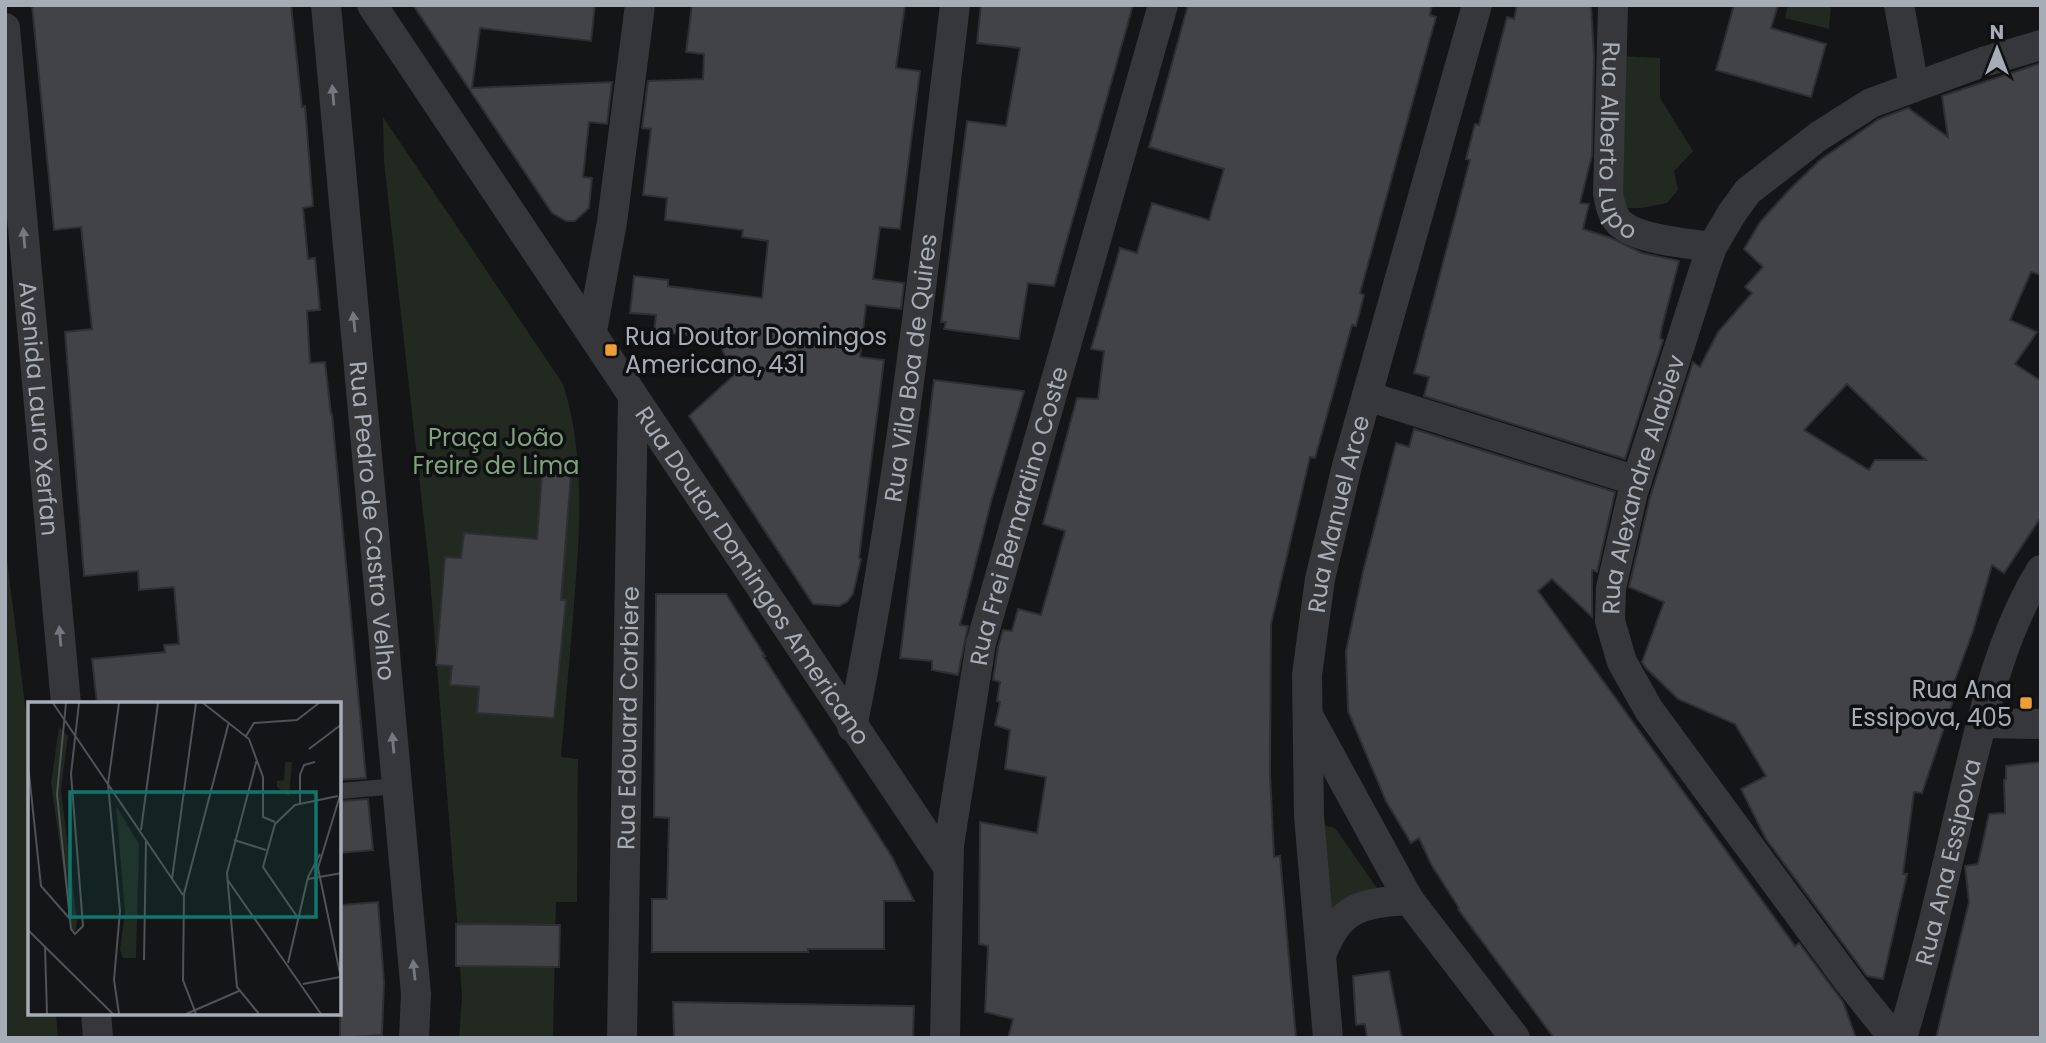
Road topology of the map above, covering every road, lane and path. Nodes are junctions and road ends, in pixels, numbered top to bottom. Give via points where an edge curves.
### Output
1 (326, 5) edge
2 (372, 5) edge
3 (640, 5) edge
4 (955, 5) edge
5 (1163, 5) edge
6 (1477, 5) edge
7 (1613, 5) edge
8 (1899, 5) edge
9 (5, 28) edge
10 (2041, 45) edge
11 (1914, 87) junction
12 (1712, 247) junction
13 (592, 331) junction
14 (1367, 396) junction
15 (633, 398) junction
16 (1637, 481) junction
17 (2041, 570) edge
18 (66, 702) edge
19 (1308, 716) junction
20 (1981, 723) junction
21 (2041, 724) edge
22 (852, 727) junction
23 (397, 786) junction
24 (341, 791) edge
25 (948, 867) junction
26 (1409, 900) junction
27 (1321, 956) junction
28 (96, 1015) edge
29 (98, 1038) edge
30 (414, 1038) edge
31 (622, 1038) edge
32 (945, 1038) edge
33 (1328, 1038) edge
34 (1515, 1038) edge
35 (1894, 1038) edge
36 (1902, 1038) edge

23 -> 1 street, Rua Pedro de Castro Velho
2 - 13 street, Rua Doutor Domingos Americano
3 - 13 street via 612,222
4 - 22 street, Rua Vila Boa de Quires via 904,429
5 - 25 street, Rua Frei Bernardino Coste via 981,643 960,760
6 - 14 street, Rua Manuel Arce
7 - 12 street, Rua Alberto Lupo via 1608,193 1612,210 1618,222 1649,236
8 - 11 street
18 -> 9 street, Avenida Lauro Xerfan
10 - 11 street, Rua Alexandre Alabiev
11 - 12 street, Rua Alexandre Alabiev via 1871,103 1829,129 1748,191
12 - 16 street, Rua Alexandre Alabiev
13 - 15 street, Rua Doutor Domingos Americano
14 - 16 street
14 - 19 street, Rua Manuel Arce via 1320,579 1307,675
15 - 22 street, Rua Doutor Domingos Americano
15 - 31 street, Rua Edouard Corbiere
16 - 35 street, Rua Alexandre Alabiev via 1611,588 1610,621 1622,662 1649,710
17 - 20 street, Rua Ana Essipova via 2007,642
19 - 26 street
19 - 27 street, Rua Manuel Arce via 1309,816
20 - 21 street
20 - 36 street, Rua Ana Essipova
22 - 25 street, Rua Doutor Domingos Americano
23 - 24 lane
30 -> 23 street, Rua Pedro de Castro Velho via 416,994
25 - 32 street, Rua Frei Bernardino Coste
26 - 27 street via 1357,908 1338,921
26 - 34 street
27 - 33 street, Rua Manuel Arce
28 - 29 street

